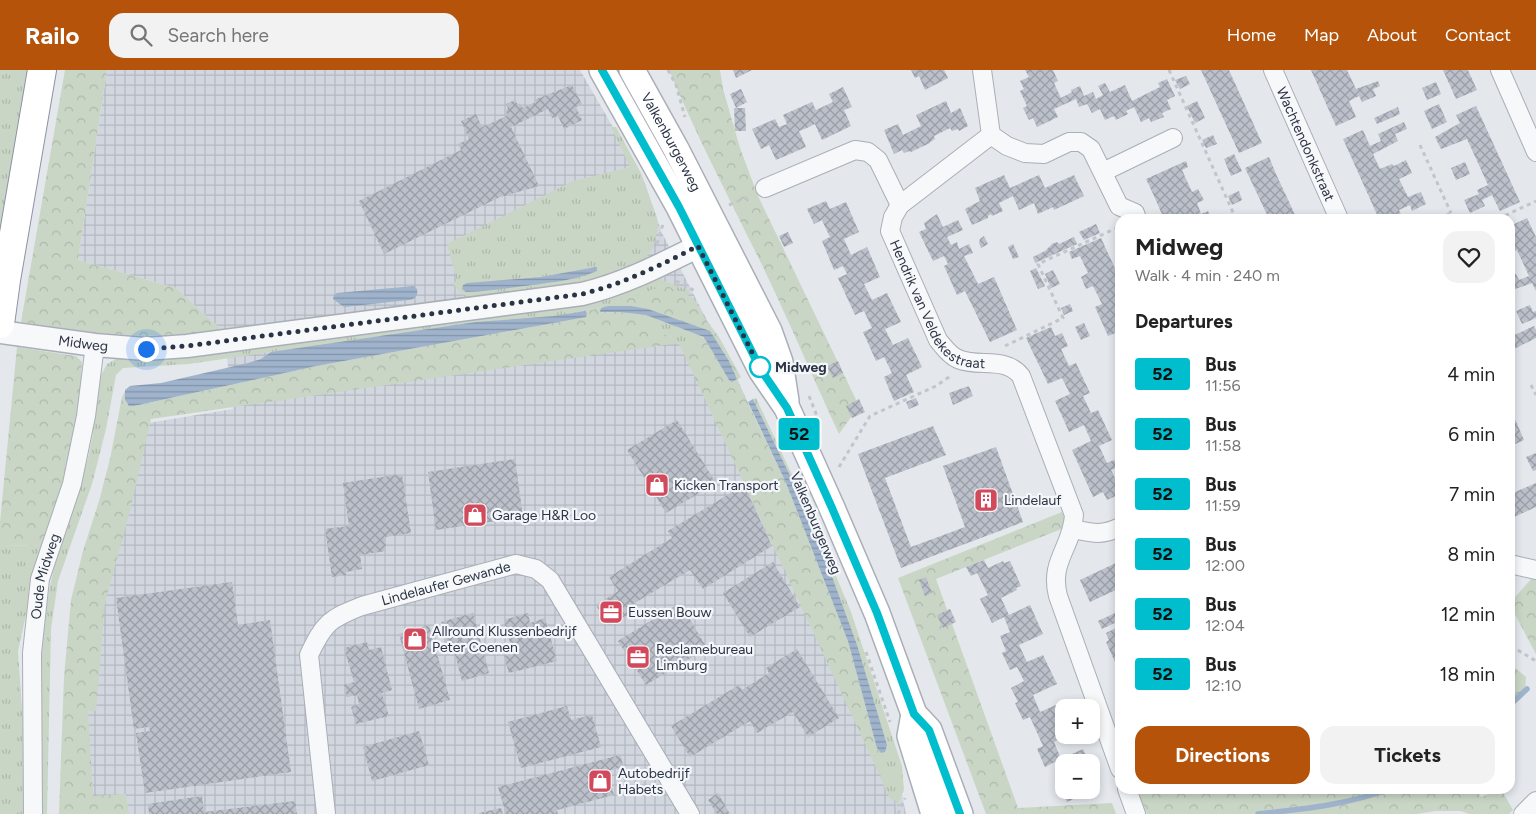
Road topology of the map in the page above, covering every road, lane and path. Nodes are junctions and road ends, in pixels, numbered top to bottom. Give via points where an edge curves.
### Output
1 (42, 70) edge
2 (602, 70) edge
3 (632, 70) edge
4 (982, 70) edge
5 (1168, 70) edge
6 (1272, 70) edge
7 (1500, 70) edge
8 (991, 135) junction
9 (1174, 138) dead end
10 (1420, 145) dead end
11 (1536, 152) edge
12 (1102, 172) junction
13 (765, 188) dead end
14 (745, 197) dead end
15 (1536, 200) edge
16 (731, 204) dead end
17 (900, 204) junction
18 (1451, 213) edge
19 (1135, 214) edge
20 (1234, 214) edge
21 (1336, 214) edge
22 (1508, 214) edge
23 (663, 223) dead end
24 (1115, 228) edge
25 (699, 246) junction
26 (694, 286) dead end
27 (699, 293) dead end
28 (0, 324) edge
29 (0, 332) edge
30 (95, 345) junction
31 (966, 360) junction
32 (1531, 385) dead end
33 (1536, 395) edge
34 (839, 467) dead end
35 (1073, 529) junction
36 (1115, 530) edge
37 (1515, 565) edge
38 (1536, 570) edge
39 (863, 644) dead end
40 (1515, 648) edge
41 (1536, 661) edge
42 (914, 714) junction
43 (893, 731) dead end
44 (1115, 755) edge
45 (907, 792) dead end
46 (1129, 794) edge
47 (906, 798) junction
48 (1536, 801) edge
49 (908, 806) dead end
50 (33, 814) edge
51 (326, 814) edge
52 (690, 814) edge
53 (898, 814) edge
54 (934, 814) edge
55 (960, 814) edge
56 (1136, 814) edge
57 (1523, 814) edge

1 - 28 highway
2 - 25 main road, Valkenburgerweg
3 - 25 main road, Valkenburgerweg via 676,150
4 - 8 street
5 - 20 path
6 - 21 street, Wachtendonkstraat
7 - 11 street
8 - 12 street via 1007,146 1044,154 1069,142 1082,142 1091,149
8 - 17 street
9 - 12 street
10 - 18 path
12 - 19 street via 1119,206
13 - 17 street via 855,150 868,152 878,160
14 - 16 path
15 - 22 path
17 - 31 street, Hendrik van Veldekestraat via 890,231 938,340 947,352
23 - 25 path
24 - 31 path via 1038,264 1063,318
25 - 30 street, Midweg via 632,278 582,294 187,346 146,349
25 - 42 main road, Valkenburgerweg via 761,370 787,408 877,613
26 - 27 path
29 - 30 street, Midweg
30 - 50 street, Oude Midweg via 86,416 72,484 40,580 32,653
31 - 34 path via 936,386 870,416
31 - 35 street, Hendrik van Veldekestraat via 1007,365 1015,368 1021,376 1074,515
32 - 33 path
35 - 36 street via 1094,534
35 - 44 street, Hendrik van Veldekestraat via 1054,583
37 - 38 street
39 - 43 path
40 - 41 path
42 - 54 main road, Valkenburgerweg via 910,736
42 - 55 main road, Valkenburgerweg via 929,730
45 - 47 path
46 - 56 street
47 - 49 path
47 - 53 path
48 - 57 street
51 - 52 street, Lindelaufer Gewande via 309,655 320,631 338,616 362,606 516,564 536,569 550,580

